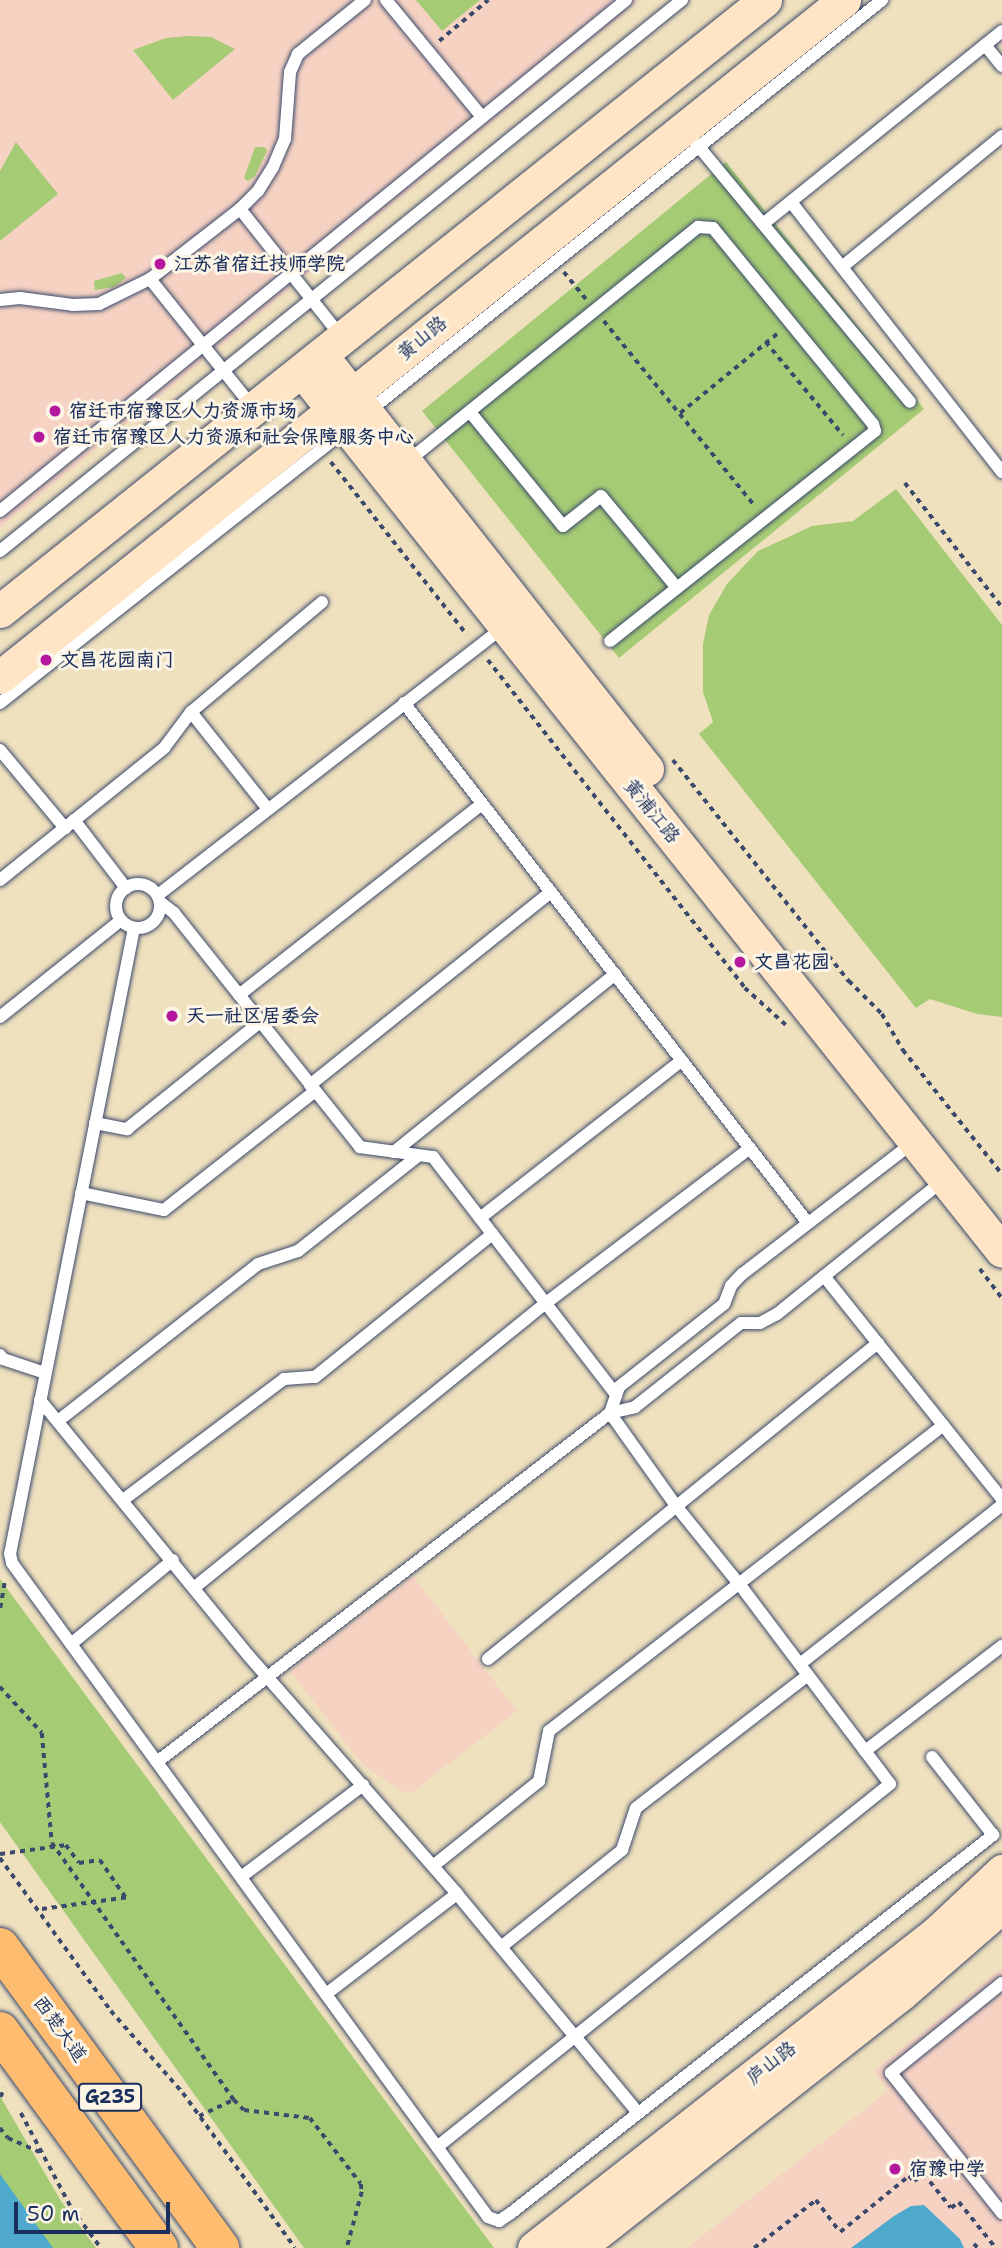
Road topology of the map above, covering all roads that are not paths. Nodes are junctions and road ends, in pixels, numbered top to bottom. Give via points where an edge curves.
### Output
1 (365, 0) edge
2 (386, 0) edge
3 (626, 0) edge
4 (682, 0) edge
5 (765, 0) edge
6 (844, 0) edge
7 (882, 0) edge
8 (1002, 31) edge
9 (985, 45) junction
10 (1002, 66) edge
11 (482, 117) junction
12 (1002, 136) edge
13 (692, 137) junction
14 (791, 202) junction
15 (240, 208) junction
16 (763, 224) junction
17 (842, 267) junction
18 (291, 273) junction
19 (150, 279) junction
20 (311, 299) junction
21 (0, 300) edge
22 (203, 345) junction
23 (322, 355) junction
24 (223, 370) junction
25 (910, 402) dead end
26 (254, 409) junction
27 (350, 412) junction
28 (470, 412) junction
29 (396, 470) junction
30 (1002, 472) edge
31 (0, 511) edge
32 (0, 551) edge
33 (677, 588) junction
34 (322, 602) dead end
35 (0, 611) edge
36 (504, 626) junction
37 (610, 641) dead end
38 (0, 677) edge
39 (0, 703) edge
40 (404, 703) junction
41 (191, 712) junction
42 (0, 750) edge
43 (482, 804) junction
44 (268, 809) junction
45 (70, 824) junction
46 (0, 880) edge
47 (126, 887) junction
48 (551, 892) junction
49 (159, 898) junction
50 (121, 920) junction
51 (134, 928) junction
52 (615, 974) junction
53 (239, 995) junction
54 (0, 1017) edge
55 (260, 1022) junction
56 (682, 1060) junction
57 (313, 1088) junction
58 (95, 1123) junction
59 (915, 1141) junction
60 (750, 1148) junction
61 (394, 1152) junction
62 (419, 1155) junction
63 (945, 1179) junction
64 (81, 1193) junction
65 (480, 1219) junction
66 (1002, 1219) edge
67 (808, 1223) junction
68 (492, 1234) junction
69 (990, 1259) edge
70 (824, 1276) junction
71 (546, 1303) junction
72 (878, 1343) junction
73 (0, 1355) edge
74 (45, 1373) junction
75 (616, 1395) junction
76 (40, 1401) junction
77 (610, 1413) junction
78 (58, 1421) junction
79 (943, 1425) junction
80 (123, 1500) junction
81 (1002, 1502) edge
82 (676, 1506) junction
83 (173, 1560) junction
84 (740, 1585) junction
85 (195, 1587) junction
86 (71, 1644) junction
87 (1002, 1646) edge
88 (488, 1659) dead end
89 (804, 1669) junction
90 (269, 1675) junction
91 (865, 1751) junction
92 (932, 1757) dead end
93 (157, 1762) junction
94 (363, 1785) junction
95 (433, 1866) junction
96 (1002, 1871) edge
97 (241, 1877) junction
98 (457, 1894) junction
99 (1002, 1906) edge
100 (0, 1947) edge
101 (501, 1947) junction
102 (1002, 1983) edge
103 (326, 1994) junction
104 (0, 2031) edge
105 (575, 2037) junction
106 (638, 2113) junction
107 (437, 2147) junction
108 (1002, 2213) edge
109 (159, 2248) edge
110 (220, 2248) edge
111 (534, 2248) edge
112 (578, 2248) edge

1 - 15 lane via 298,54 288,83 285,139 258,191
2 - 11 lane
3 - 11 lane
4 - 20 lane
5 - 23 street
6 - 13 street, 黄山路
7 - 13 lane
8 - 9 lane
9 - 10 lane
9 - 14 lane
11 - 18 lane
12 - 17 lane
13 - 16 lane
13 - 27 street, 黄山路
13 - 27 lane via 556,262
14 - 16 lane
14 - 17 lane
15 - 18 lane
15 - 19 lane
16 - 25 lane
17 - 30 lane
18 - 20 lane
18 - 22 lane
19 - 21 lane via 99,304
19 - 22 lane
20 - 23 lane
20 - 24 lane
22 - 24 lane
22 - 31 lane
23 - 26 street
23 - 27 street, 黄浦江路
24 - 26 lane
24 - 32 lane
26 - 35 street
27 - 29 street, 黄浦江路
27 - 38 street, 黄山路
27 - 39 lane via 321,450
28 - 29 lane
28 - 33 lane via 563,526 601,496
28 - 33 lane via 698,227 713,228 875,430
29 - 36 street, 黄浦江路
29 - 66 street, 黄浦江路
33 - 37 lane
34 - 41 lane
36 - 40 lane
36 - 59 street, 黄浦江路
40 - 43 lane
40 - 44 lane
41 - 44 lane
41 - 45 lane via 164,748
42 - 45 lane
43 - 48 lane
43 - 53 lane
44 - 49 lane
45 - 46 lane
45 - 47 lane
47 - 49 lane via 147,885
47 - 50 lane via 117,899
48 - 52 lane
48 - 57 lane
49 - 51 lane via 154,922
49 - 53 lane
50 - 51 lane
50 - 54 lane
51 - 58 lane
52 - 56 lane
52 - 61 lane
53 - 55 lane
55 - 57 lane
55 - 58 lane via 127,1129
56 - 60 lane
56 - 65 lane
57 - 61 lane via 360,1147
57 - 64 lane via 164,1210
58 - 64 lane
59 - 63 street, 黄浦江路
59 - 67 lane
60 - 67 lane
60 - 71 lane
61 - 62 lane
62 - 65 lane via 433,1157
62 - 78 lane via 298,1251 258,1264
63 - 69 street, 黄浦江路
63 - 70 lane
64 - 74 lane
65 - 68 lane
67 - 75 lane via 742,1274 724,1304 619,1387
68 - 71 lane
68 - 80 lane via 315,1377 284,1379
70 - 72 lane
70 - 77 lane via 777,1314 760,1323 741,1323 635,1407
71 - 75 lane
71 - 85 lane
72 - 79 lane
72 - 82 lane
73 - 74 lane
74 - 76 lane
75 - 77 lane
76 - 78 lane
76 - 86 lane via 9,1554
77 - 82 lane
77 - 90 lane
78 - 80 lane
79 - 81 lane
79 - 84 lane
80 - 83 lane
81 - 89 lane
82 - 84 lane
82 - 88 lane
83 - 85 lane
83 - 86 lane
84 - 89 lane
84 - 95 lane via 550,1731 539,1781
85 - 90 lane
86 - 93 lane
87 - 91 lane
89 - 91 lane
89 - 101 lane via 636,1808 622,1850
90 - 93 lane
90 - 94 lane
91 - 105 lane via 890,1784
92 - 106 lane via 993,1835
93 - 97 lane
94 - 95 lane
94 - 97 lane
95 - 98 lane
96 - 111 street, 庐山路 via 936,1933
97 - 103 lane
98 - 101 lane
98 - 103 lane
99 - 112 street, 庐山路 via 902,1993
100 - 110 highway, 西楚大道 / G235
101 - 105 lane
102 - 108 lane via 891,2073
103 - 107 lane
104 - 109 highway, G235
105 - 106 lane
105 - 107 lane
106 - 107 lane via 499,2221 488,2217

